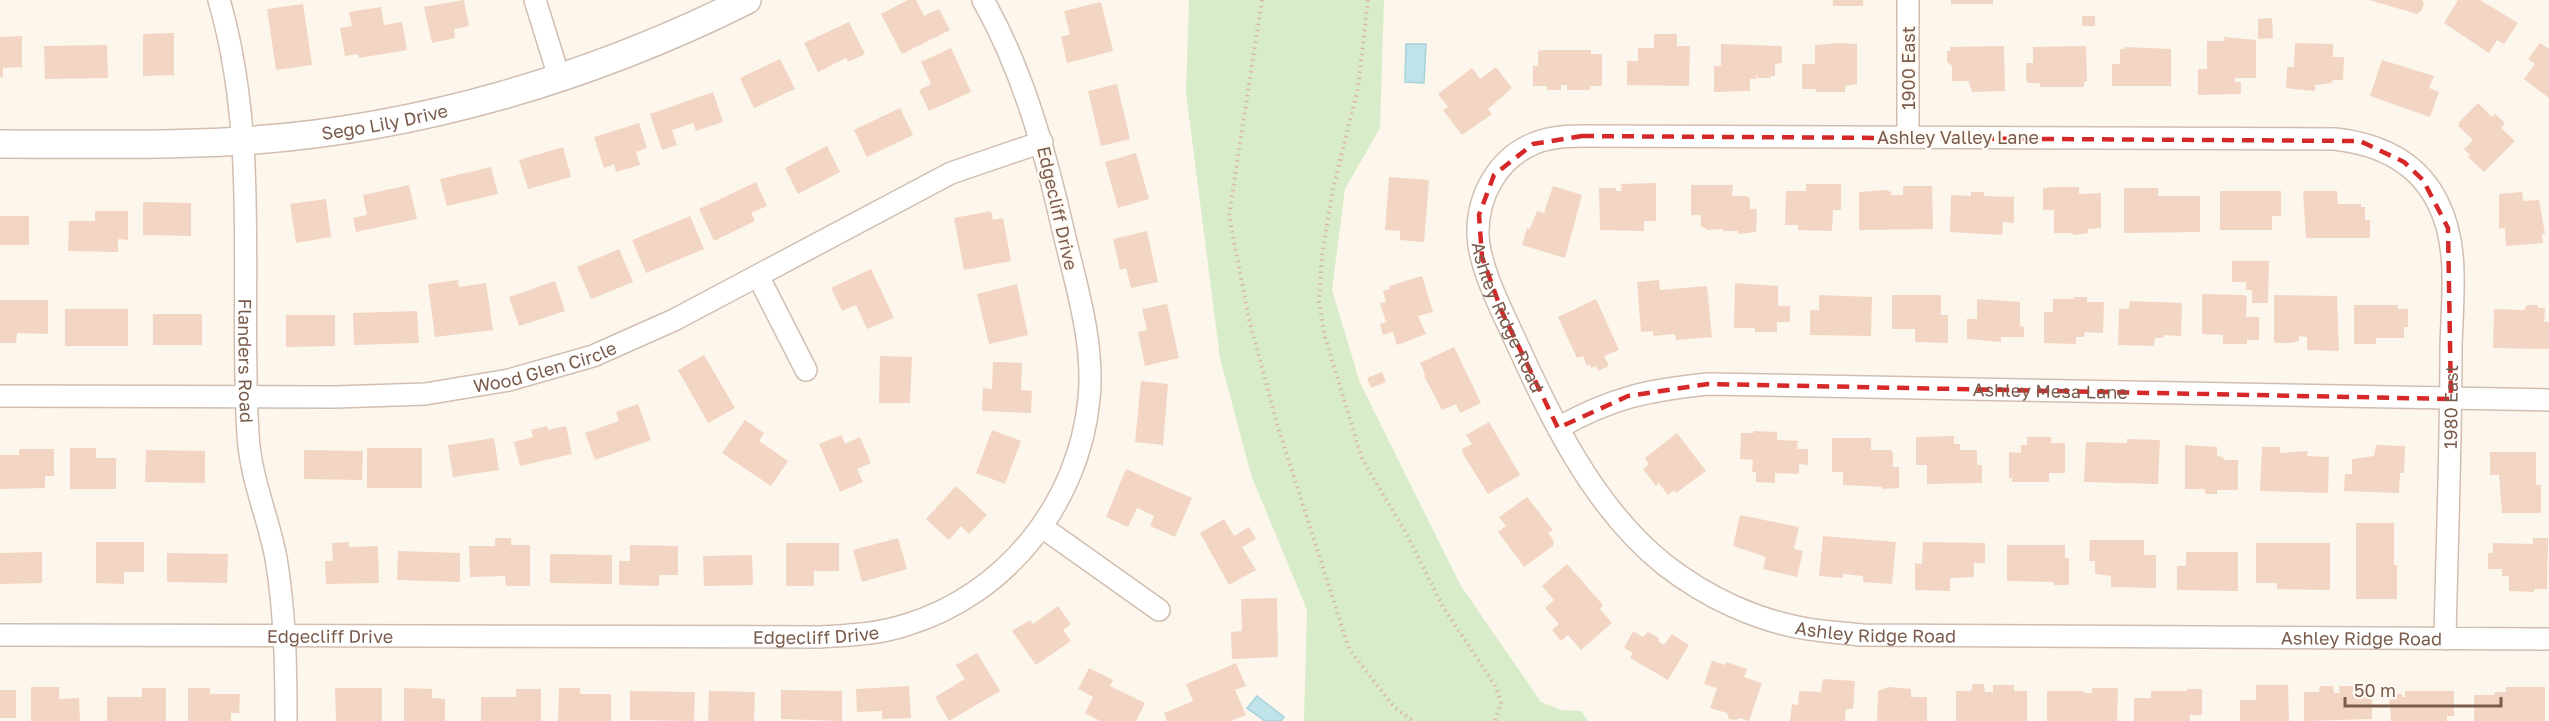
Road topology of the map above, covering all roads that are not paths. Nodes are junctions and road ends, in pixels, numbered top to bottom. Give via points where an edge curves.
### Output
1 (219, 0) edge
2 (535, 0) edge
3 (747, 0) edge
4 (983, 0) edge
5 (1908, 0) edge
6 (559, 77) junction
7 (1908, 137) junction
8 (242, 141) junction
9 (1042, 142) junction
10 (0, 144) edge
11 (1494, 175) joint
12 (2422, 180) joint
13 (758, 276) junction
14 (806, 370) dead end
15 (0, 396) edge
16 (247, 396) junction
17 (2451, 399) junction
18 (2549, 400) edge
19 (1558, 428) junction
20 (1042, 527) junction
21 (1159, 610) dead end
22 (0, 635) edge
23 (285, 636) junction
24 (2445, 639) junction
25 (2549, 639) edge
26 (286, 721) edge

1 - 8 street, Flanders Road via 237,83
2 - 6 street
3 - 6 street, Sego Lily Drive via 653,42
4 - 9 street, Edgecliff Drive via 1020,78
5 - 7 street, 1900 East
6 - 8 street, Sego Lily Drive via 482,101 403,118
7 - 11 street, Ashley Valley Lane via 1557,137 1533,144 1511,157
7 - 12 street, Ashley Valley Lane via 2360,141 2404,162
8 - 10 street, Sego Lily Drive
8 - 16 street, Flanders Road
9 - 13 street, Wood Glen Circle via 951,173
9 - 20 street, Edgecliff Drive via 1084,319 1089,358 1089,399 1081,442 1066,485
11 - 19 street, Ashley Ridge Road via 1479,214 1482,257 1502,312
12 - 17 street, 1980 East via 2438,202 2448,228 2452,256
13 - 14 street
13 - 16 street, Wood Glen Circle via 593,357 509,380 425,394
15 - 16 street, Wood Glen Circle
16 - 23 street, Flanders Road via 255,482 275,555
17 - 18 street, Ashley Mesa Lane
17 - 19 street, Ashley Mesa Lane via 1708,384 1628,396 1591,409
17 - 24 street, 1980 East
19 - 24 street, Ashley Ridge Road via 1602,498 1630,533 1665,565 1706,592 1754,615 1807,629 1862,635
20 - 21 street
20 - 23 street, Edgecliff Drive via 1016,560 983,588 906,625 864,634
22 - 23 street, Edgecliff Drive
23 - 26 street, Flanders Road
24 - 25 street, Ashley Ridge Road

